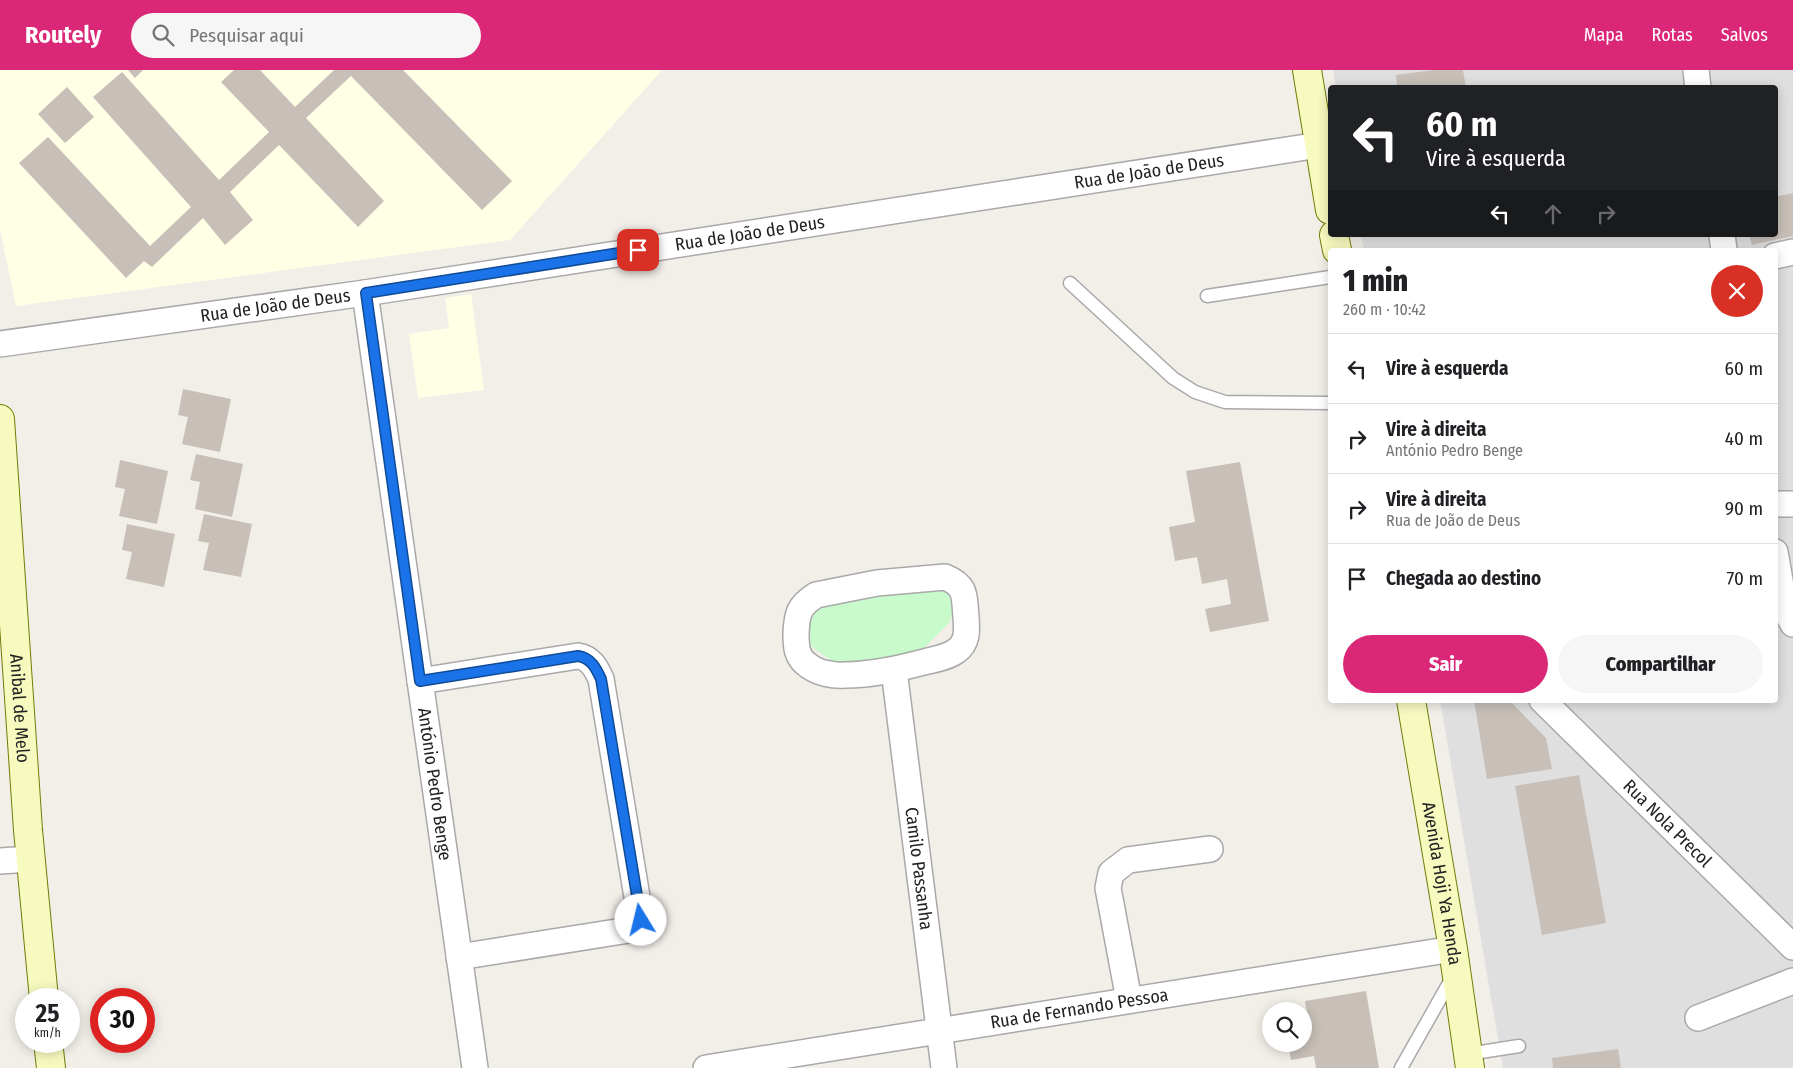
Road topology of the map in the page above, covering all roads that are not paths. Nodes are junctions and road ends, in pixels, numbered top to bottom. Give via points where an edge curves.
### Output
1 (1307, 70) edge
2 (1696, 70) edge
3 (1698, 85) edge
4 (1319, 145) junction
5 (1328, 198) edge
6 (1793, 252) edge
7 (1778, 255) edge
8 (1328, 278) edge
9 (1070, 283) dead end
10 (366, 293) junction
11 (1207, 296) dead end
12 (0, 344) edge
13 (1328, 403) edge
14 (0, 419) edge
15 (1778, 504) edge
16 (1793, 504) edge
17 (1778, 569) edge
18 (1793, 624) edge
19 (894, 670) junction
20 (420, 681) junction
21 (1411, 703) edge
22 (1545, 703) edge
23 (1210, 849) dead end
24 (30, 859) junction
25 (0, 861) edge
26 (1793, 947) edge
27 (459, 957) junction
28 (1454, 960) junction
29 (1793, 981) edge
30 (43, 988) edge
31 (1129, 1000) junction
32 (1698, 1018) dead end
33 (939, 1030) junction
34 (1519, 1046) dead end
35 (49, 1053) edge
36 (1469, 1061) edge
37 (51, 1068) edge
38 (475, 1068) edge
39 (706, 1068) edge
40 (944, 1068) edge
41 (1401, 1068) edge

1 - 4 street
2 - 3 street
4 - 5 street
4 - 10 street, Rua de João de Deus
6 - 7 street
8 - 11 lane
9 - 13 lane via 1173,378 1195,392 1225,402
10 - 12 street, Rua de João de Deus
10 - 20 street, António Pedro Benge
14 - 24 street, Anibal de Melo
15 - 16 street
17 - 18 street via 1785,609
19 - 19 street via 945,657 963,644 968,633 964,594 955,581 945,577 876,583 816,595 801,607 797,616 796,649 810,667 844,676
19 - 33 street, Camilo Passanha
20 - 27 street, António Pedro Benge
20 - 27 street via 578,656 591,662 601,679 641,920 629,930
21 - 28 street, Avenida Hoji Ya Henda
22 - 26 street, Rua Nola Precol
23 - 31 street via 1128,860 1111,873 1108,888
24 - 25 street
24 - 30 street, Anibal de Melo
27 - 38 street, António Pedro Benge
28 - 31 street, Rua de Fernando Pessoa
28 - 36 street, Avenida Hoji Ya Henda
28 - 41 lane
29 - 32 street
31 - 33 street, Rua de Fernando Pessoa
33 - 39 street, Rua de Fernando Pessoa
33 - 40 street, Camilo Passanha
34 - 36 lane
35 - 37 street

